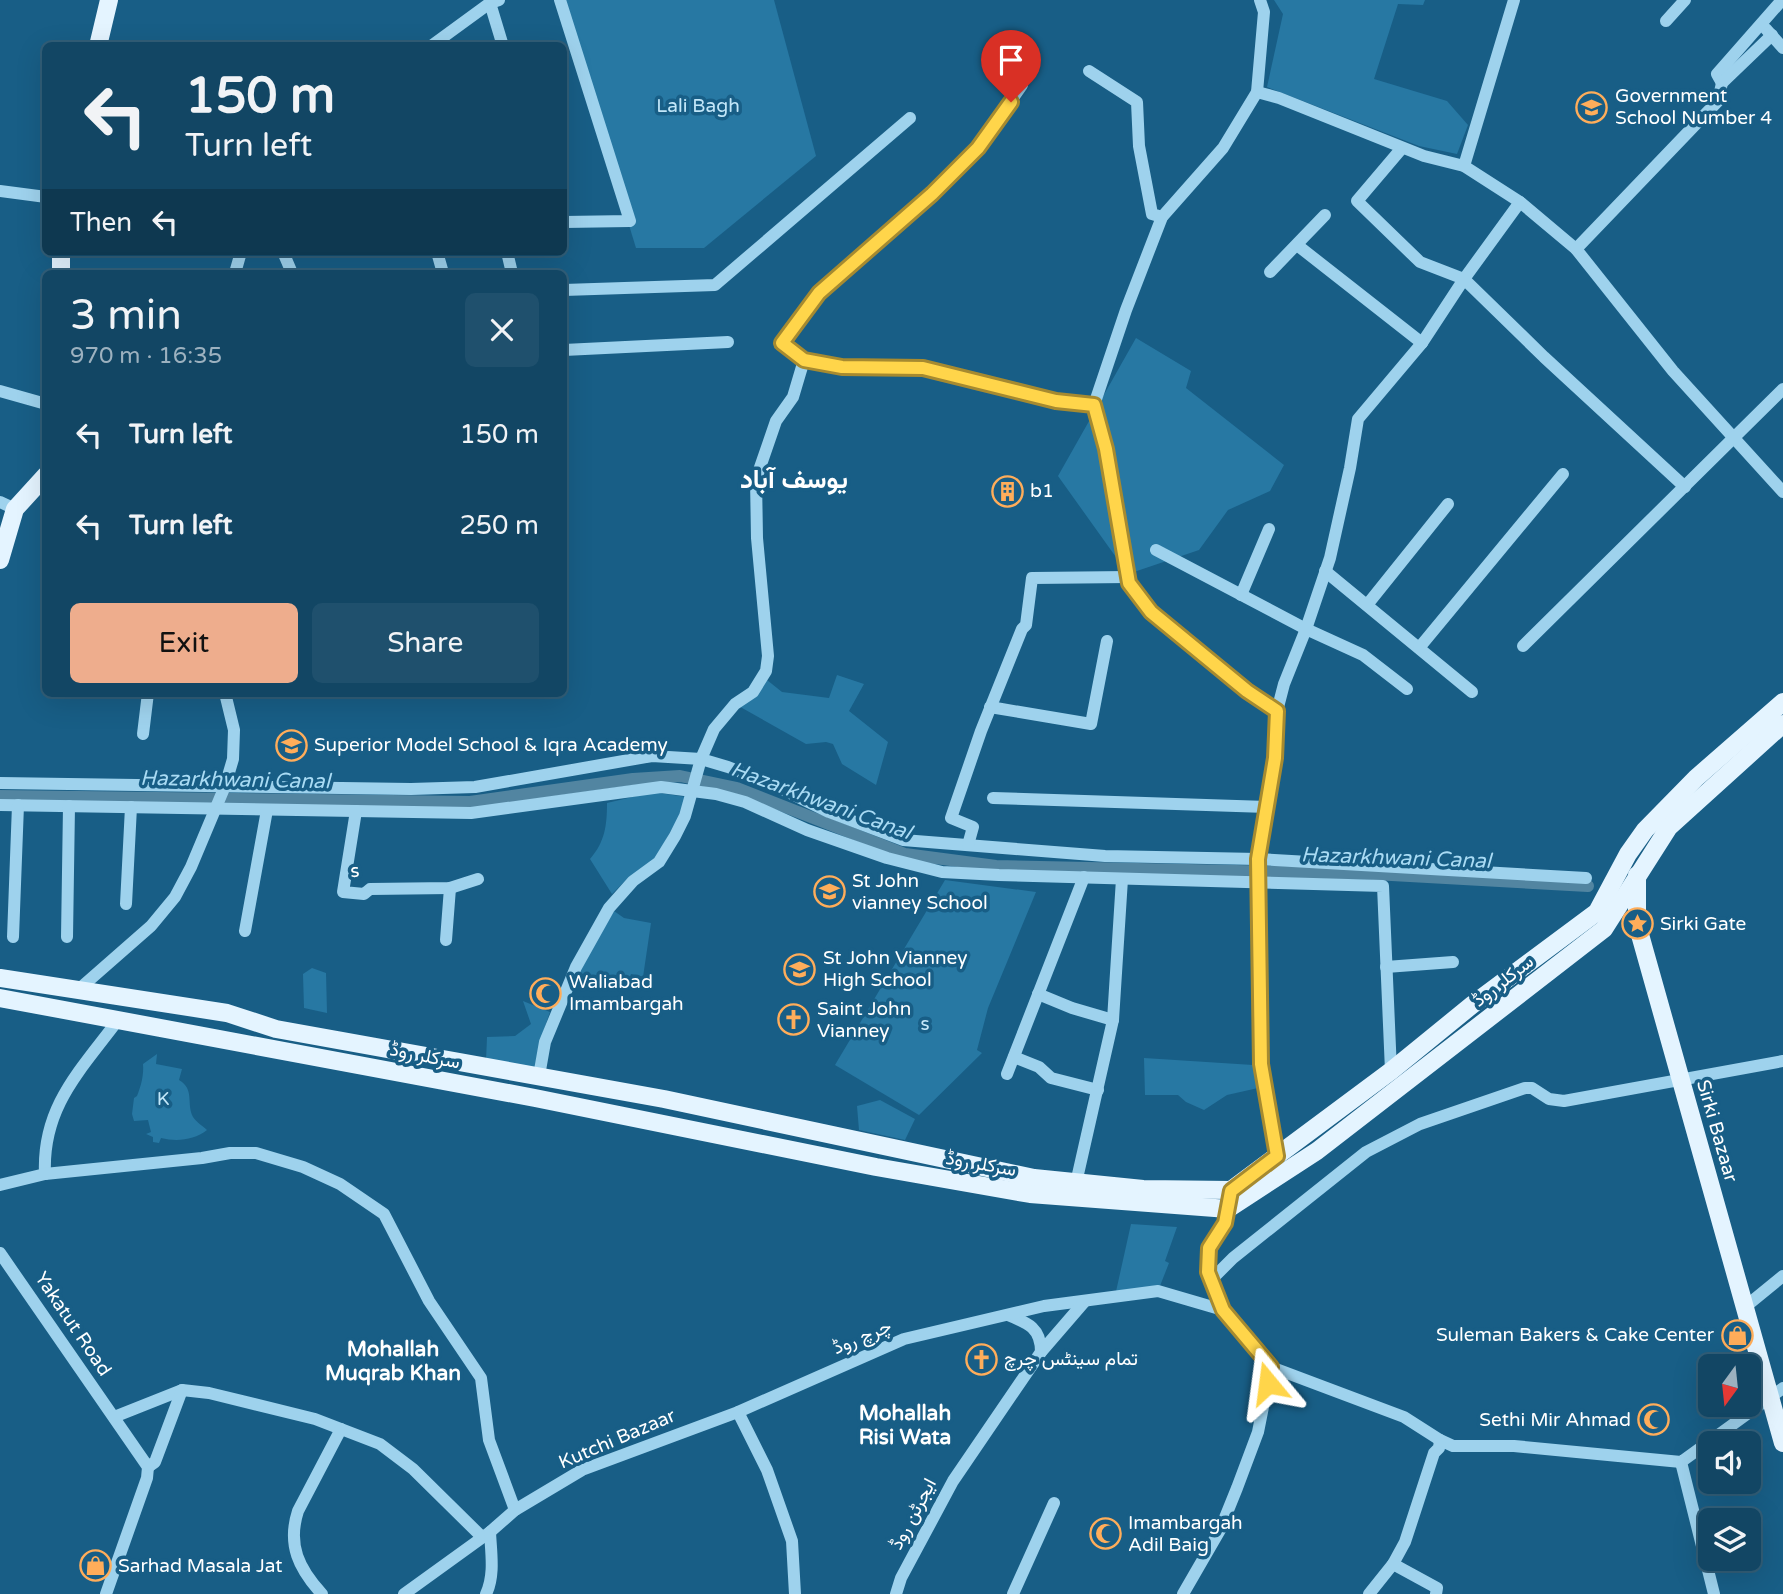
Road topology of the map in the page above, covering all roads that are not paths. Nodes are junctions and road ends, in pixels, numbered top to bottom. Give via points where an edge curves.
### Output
1 (109, 0) edge
2 (560, 0) edge
3 (1260, 0) edge
4 (1514, 0) edge
5 (1685, 0) edge
6 (1782, 0) edge
7 (495, 2) edge
8 (1666, 21) dead end
9 (1762, 23) junction
10 (1772, 35) junction
11 (99, 42) edge
12 (440, 42) edge
13 (502, 42) edge
14 (1783, 48) edge
15 (1089, 71) dead end
16 (1722, 83) junction
17 (1022, 85) dead end
18 (1257, 92) junction
19 (910, 118) dead end
20 (1402, 148) junction
21 (1464, 166) junction
22 (0, 191) edge
23 (42, 196) edge
24 (1520, 202) junction
25 (1325, 215) dead end
26 (1161, 217) junction
27 (567, 222) edge
28 (1297, 245) junction
29 (1576, 249) junction
30 (1270, 272) dead end
31 (1464, 279) junction
32 (567, 290) edge
33 (728, 342) dead end
34 (1422, 343) junction
35 (567, 350) edge
36 (804, 360) junction
37 (1783, 389) edge
38 (0, 391) edge
39 (42, 403) edge
40 (1094, 405) junction
41 (1735, 438) junction
42 (1563, 474) dead end
43 (42, 478) edge
44 (1780, 483) edge
45 (1685, 487) junction
46 (1448, 504) dead end
47 (8, 506) edge
48 (1269, 529) dead end
49 (1156, 550) dead end
50 (0, 560) edge
51 (1325, 571) junction
52 (1128, 577) junction
53 (1241, 595) junction
54 (1367, 606) junction
55 (1306, 629) junction
56 (1107, 641) dead end
57 (1523, 646) dead end
58 (1419, 648) junction
59 (1407, 689) dead end
60 (1472, 692) dead end
61 (148, 697) edge
62 (226, 697) edge
63 (1783, 702) edge
64 (990, 708) junction
65 (1277, 711) junction
66 (1783, 724) edge
67 (143, 734) dead end
68 (701, 759) junction
69 (1696, 778) junction
70 (0, 783) edge
71 (225, 786) junction
72 (693, 790) junction
73 (1708, 793) junction
74 (993, 798) dead end
75 (0, 805) edge
76 (18, 805) junction
77 (69, 806) junction
78 (131, 807) junction
79 (1266, 807) junction
80 (215, 809) junction
81 (267, 810) junction
82 (356, 811) junction
83 (968, 845) junction
84 (1258, 859) junction
85 (1629, 872) junction
86 (1084, 877) junction
87 (1586, 878) dead end
88 (1122, 879) junction
89 (478, 880) dead end
90 (1258, 882) junction
91 (450, 888) junction
92 (126, 904) dead end
93 (1603, 916) junction
94 (245, 931) dead end
95 (13, 937) dead end
96 (67, 937) dead end
97 (446, 940) dead end
98 (1453, 962) dead end
99 (1386, 967) junction
100 (0, 978) edge
101 (78, 990) junction
102 (1038, 994) junction
103 (0, 998) edge
104 (56, 1008) junction
105 (118, 1020) junction
106 (1113, 1020) junction
107 (1014, 1057) junction
108 (1783, 1061) edge
109 (1391, 1071) junction
110 (1007, 1074) dead end
111 (539, 1076) junction
112 (1681, 1080) junction
113 (1098, 1090) junction
114 (536, 1098) junction
115 (1277, 1156) junction
116 (45, 1174) junction
117 (1076, 1183) junction
118 (0, 1185) edge
119 (1231, 1191) junction
120 (1228, 1209) junction
121 (0, 1253) edge
122 (1783, 1276) edge
123 (1211, 1280) junction
124 (1085, 1301) junction
125 (1745, 1307) junction
126 (1223, 1310) junction
127 (1008, 1315) junction
128 (1041, 1352) junction
129 (1271, 1367) junction
130 (182, 1390) junction
131 (1777, 1393) edge
132 (738, 1412) junction
133 (114, 1417) junction
134 (341, 1429) junction
135 (1440, 1440) junction
136 (1783, 1443) edge
137 (1681, 1462) junction
138 (148, 1467) junction
139 (1054, 1503) dead end
140 (516, 1510) junction
141 (486, 1535) junction
142 (1393, 1564) junction
143 (106, 1594) edge
144 (322, 1594) edge
145 (404, 1594) edge
146 (486, 1594) edge
147 (795, 1594) edge
148 (896, 1594) edge
149 (1013, 1594) edge
150 (1184, 1594) edge
151 (1369, 1594) edge
152 (1436, 1594) edge
153 (1714, 1594) edge

1 - 11 main road
2 - 27 street via 630,221
3 - 18 street via 1264,12
4 - 21 street
5 - 8 street
6 - 9 street
7 - 12 street
7 - 13 street
9 - 10 street
9 - 16 street via 1717,74
10 - 14 street
10 - 16 street
15 - 26 street via 1137,102 1139,146 1152,214
16 - 29 street via 1718,101
17 - 36 street via 978,148 819,293 782,343
18 - 20 street
18 - 26 street via 1223,148
19 - 32 street via 715,285
20 - 21 street
20 - 31 street via 1357,201 1420,262
21 - 24 street
22 - 23 street
24 - 29 street
24 - 31 street
25 - 28 street
26 - 40 street
28 - 30 street
28 - 34 street
29 - 41 street via 1673,371
31 - 34 street
31 - 45 street
33 - 35 street
34 - 51 street via 1358,419
36 - 40 street via 842,367 923,368 1056,401
36 - 68 street via 793,397 776,421 756,479 766,671 753,692 735,704 714,729
37 - 41 street
38 - 39 street
40 - 52 street
41 - 44 street
41 - 45 street
42 - 58 street
43 - 47 main road
45 - 57 street
46 - 54 street
47 - 50 main road
48 - 53 street
49 - 53 street
51 - 54 street
51 - 55 street
52 - 64 street via 1032,578 1026,625
52 - 65 street via 1151,612
53 - 55 street
54 - 58 street
55 - 59 street via 1363,655
55 - 65 street
56 - 64 street via 1091,724
58 - 60 street
61 - 67 street
62 - 71 street via 234,730 233,759
63 - 69 main road
64 - 83 street via 951,818 973,827
65 - 79 street
66 - 73 main road, سرکلر روڈ
68 - 71 street via 652,755 469,787
68 - 72 street
68 - 83 street via 902,840
69 - 73 main road
69 - 85 main road via 1645,830
70 - 71 street
71 - 80 street
72 - 82 street via 661,787 471,813
72 - 86 street via 745,802 807,830 942,872
72 - 111 street via 685,816 659,862 633,881 609,908 576,967 545,1042
73 - 85 main road, سرکلر روڈ via 1669,827
74 - 79 street
75 - 76 street
76 - 77 street
76 - 95 street
77 - 78 street
77 - 96 street
78 - 80 street
78 - 92 street
79 - 84 street
80 - 81 street
80 - 101 street via 175,897 151,926
81 - 82 street
81 - 94 street
82 - 91 street, s via 343,891 364,894 370,889
83 - 84 street via 1105,856
84 - 87 street
84 - 90 street
85 - 93 main road, سرکلر روڈ
85 - 112 main road, Sirki Bazaar via 1637,924
86 - 88 street
86 - 102 street
88 - 90 street
88 - 106 street
89 - 91 street, s
90 - 99 street via 1383,886
90 - 115 street via 1261,1064
91 - 97 street
93 - 109 main road via 1472,1004
93 - 120 main road, سرکلر روڈ via 1604,929 1317,1151
98 - 99 street
99 - 109 street
100 - 101 main road
101 - 104 main road
101 - 111 main road via 227,1013 276,1029
102 - 106 street
102 - 107 street
103 - 104 main road, سرکلر روڈ
104 - 105 main road, سرکلر روڈ
105 - 114 main road, سرکلر روڈ
105 - 116 street via 54,1113 44,1151
106 - 113 street
107 - 110 street
107 - 113 street via 1039,1067 1051,1078
108 - 112 street
109 - 115 main road
111 - 114 main road
111 - 117 main road
112 - 123 street via 1564,1101 1525,1088 1420,1124 1366,1152
112 - 125 main road, Sirki Bazaar
113 - 117 street
114 - 120 main road, سرکلر روڈ via 1030,1194
115 - 119 main road
116 - 118 street
116 - 140 street via 256,1153 340,1184 384,1214 429,1301 481,1378 489,1440
117 - 119 main road
119 - 120 main road
120 - 123 street via 1209,1248
121 - 133 street, Yakatut Road
122 - 125 street
123 - 126 street
124 - 126 street, چرچ روڈ via 1158,1290
124 - 127 street, چرچ روڈ
124 - 128 street
125 - 131 main road, Sirki Bazaar
126 - 129 street
127 - 128 street via 1035,1329
127 - 132 street, چرچ روڈ via 904,1339
128 - 148 street, ایجرٹن روڈ via 953,1481
129 - 135 street via 1404,1417
129 - 150 street via 1258,1432 1237,1488 1220,1530
130 - 133 street
130 - 134 street via 264,1405
130 - 138 street via 155,1462
131 - 136 main road, Sirki Bazaar
131 - 137 street
132 - 140 street, Kutchi Bazaar via 582,1470
132 - 147 street via 767,1470 792,1541
133 - 138 street, Yakatut Road
134 - 141 street via 380,1444
134 - 144 street via 294,1524 301,1567
135 - 137 street via 1454,1446 1514,1446
135 - 142 street
137 - 153 street
138 - 143 street
139 - 149 street
140 - 141 street, Kutchi Bazaar
141 - 145 street, Kutchi Bazaar
141 - 146 street via 492,1570
142 - 151 street
142 - 152 street via 1437,1588

